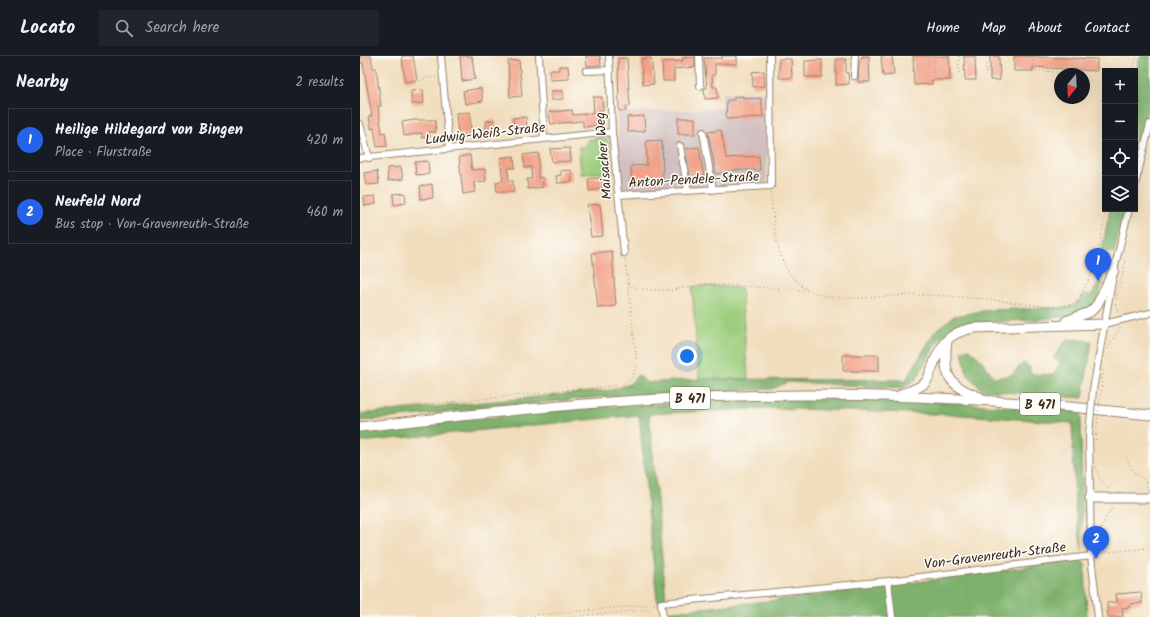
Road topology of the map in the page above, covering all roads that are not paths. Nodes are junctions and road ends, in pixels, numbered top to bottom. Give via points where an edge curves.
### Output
1 (441, 56) edge
2 (539, 56) edge
3 (609, 56) edge
4 (699, 56) edge
5 (770, 56) edge
6 (854, 56) edge
7 (610, 70) junction
8 (586, 71) dead end
9 (854, 76) dead end
10 (700, 86) dead end
11 (360, 124) edge
12 (1150, 124) edge
13 (612, 132) junction
14 (703, 132) dead end
15 (544, 139) junction
16 (680, 146) dead end
17 (449, 148) junction
18 (360, 158) edge
19 (369, 158) junction
20 (1137, 176) edge
21 (713, 190) junction
22 (688, 191) junction
23 (618, 195) junction
24 (1128, 212) edge
25 (624, 253) road end
26 (1114, 270) junction
27 (1150, 313) edge
28 (1057, 324) junction
29 (1104, 324) junction
30 (947, 340) junction
31 (896, 396) junction
32 (987, 400) junction
33 (1150, 415) edge
34 (360, 427) edge
35 (1149, 494) edge
36 (1090, 498) junction
37 (1091, 556) junction
38 (888, 581) junction
39 (663, 617) edge
40 (892, 617) edge
41 (1098, 617) edge

1 - 17 street
2 - 15 street
3 - 7 street, Maisacher Weg
4 - 10 street
5 - 21 street, Anton-Pendele-Straße via 771,186
6 - 9 street
7 - 8 street
7 - 13 street, Maisacher Weg
11 - 19 street
12 - 20 street
13 - 15 street, Ludwig-Weiß-Straße
13 - 23 street, Maisacher Weg
14 - 21 street
15 - 17 street, Ludwig-Weiß-Straße
16 - 22 street
17 - 19 street, Ludwig-Weiß-Straße
18 - 19 street, Ludwig-Weiß-Straße
21 - 22 street, Anton-Pendele-Straße
22 - 23 street, Anton-Pendele-Straße
23 - 25 street, Maisacher Weg
24 - 26 street
26 - 28 highway via 1097,305 1090,312
26 - 29 street
27 - 29 street
28 - 29 highway
28 - 30 highway via 973,328 961,330
29 - 36 street, bridge via 1093,390 1089,435
30 - 31 highway via 940,349 926,381 919,388
30 - 32 highway via 945,366 948,378 957,387
31 - 32 highway, B 471
31 - 34 highway, B 471 via 729,396 598,402
32 - 33 highway, B 471
35 - 36 highway
36 - 37 street
37 - 38 street, Von-Gravenreuth-Straße
37 - 41 street
38 - 39 street, Von-Gravenreuth-Straße via 661,603
38 - 40 street

